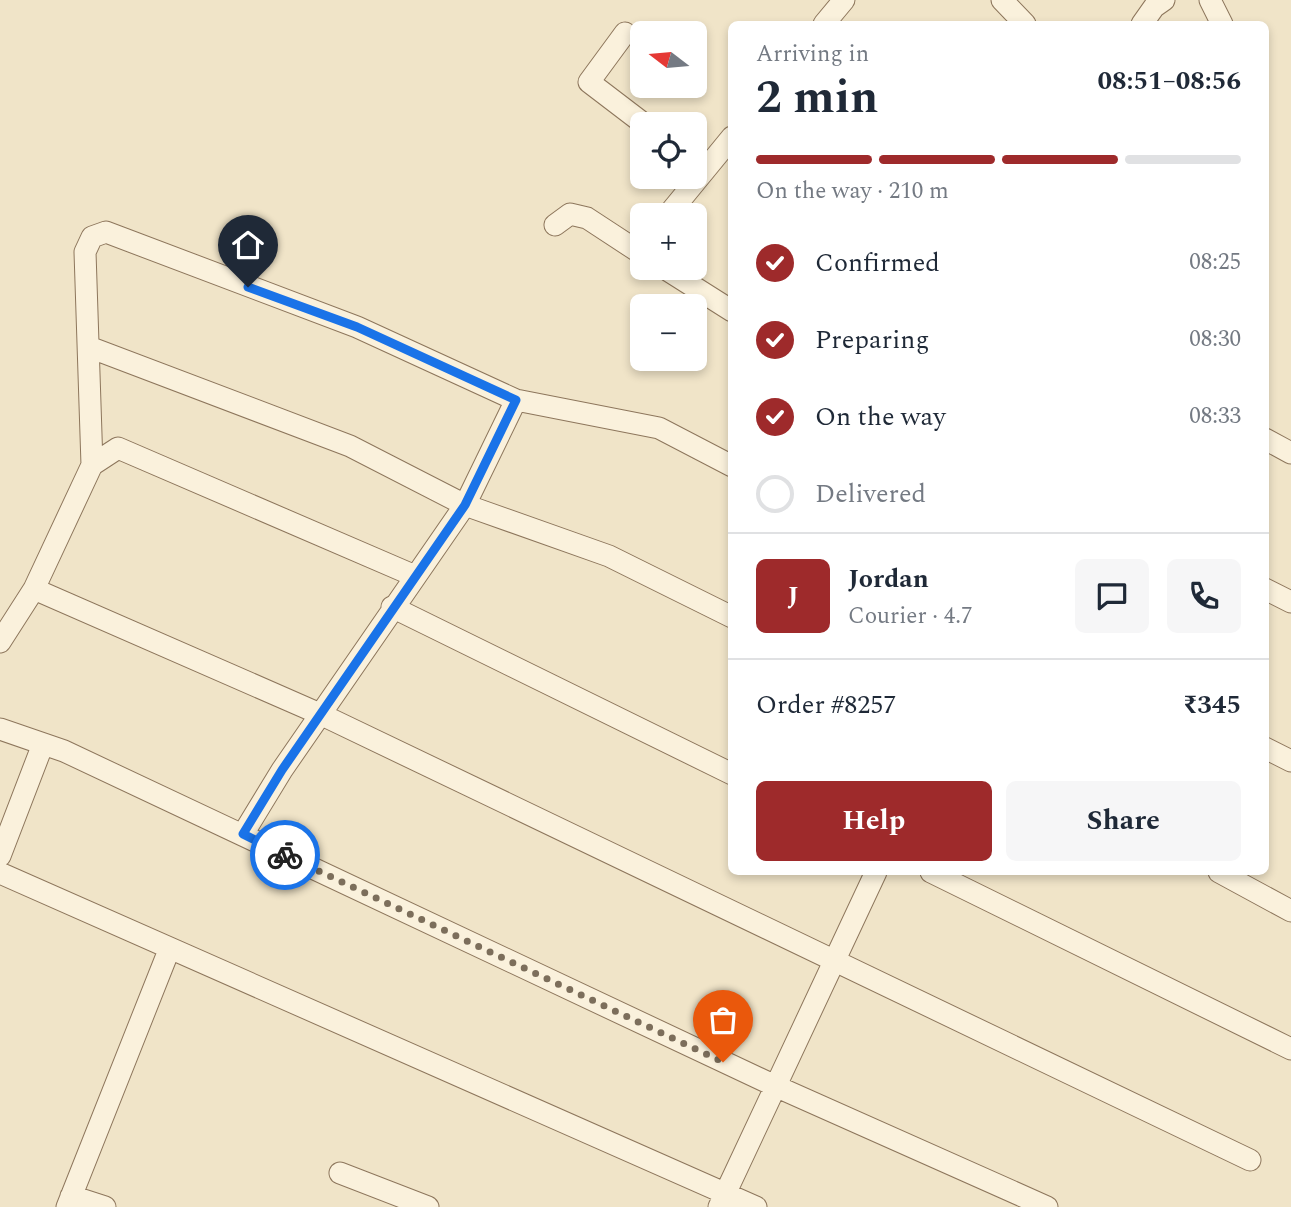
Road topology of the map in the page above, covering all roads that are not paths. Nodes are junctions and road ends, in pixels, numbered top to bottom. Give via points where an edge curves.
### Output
1 (844, 0) edge
2 (1002, 0) edge
3 (1164, 0) edge
4 (1210, 0) edge
5 (826, 21) edge
6 (1022, 21) edge
7 (1144, 21) edge
8 (1220, 21) edge
9 (625, 33) dead end
10 (630, 113) edge
11 (728, 141) edge
12 (707, 160) edge
13 (555, 225) dead end
14 (630, 244) edge
15 (683, 280) edge
16 (728, 308) edge
17 (89, 347) junction
18 (516, 400) junction
19 (1269, 441) edge
20 (1291, 453) edge
21 (728, 464) edge
22 (92, 465) junction
23 (465, 505) junction
24 (415, 576) junction
25 (34, 589) junction
26 (1269, 591) edge
27 (1291, 602) edge
28 (392, 607) junction
29 (728, 615) edge
30 (0, 642) edge
31 (320, 714) junction
32 (0, 729) edge
33 (43, 744) junction
34 (1269, 750) edge
35 (1291, 761) edge
36 (728, 772) edge
37 (243, 834) junction
38 (0, 856) edge
39 (0, 873) edge
40 (874, 875) edge
41 (936, 875) edge
42 (1225, 875) edge
43 (1291, 911) edge
44 (169, 950) junction
45 (832, 960) junction
46 (1291, 1049) edge
47 (773, 1085) junction
48 (1250, 1160) dead end
49 (340, 1173) dead end
50 (722, 1200) edge
51 (69, 1201) edge
52 (105, 1207) edge
53 (428, 1207) edge
54 (756, 1207) edge
55 (1047, 1207) edge

1 - 5 street
2 - 6 street
3 - 7 street
4 - 8 street
9 - 10 street via 589,82
11 - 12 street
13 - 14 street via 570,214 587,218
15 - 16 street
17 - 18 street via 85,253 92,237 106,232 357,327
17 - 22 street
17 - 23 street via 350,446
18 - 21 street via 659,428
18 - 23 street
19 - 20 street
22 - 24 street via 118,448
22 - 25 street
23 - 24 street
23 - 29 street via 610,556
24 - 28 street
25 - 30 street
25 - 31 street
26 - 27 street
28 - 31 street
28 - 36 street
31 - 37 street
31 - 45 street
32 - 33 street
33 - 37 street
33 - 38 street
34 - 35 street
37 - 47 street
39 - 44 street
40 - 45 street
41 - 46 street
42 - 43 street
44 - 50 street
44 - 51 street
45 - 47 street
45 - 48 street
47 - 50 street
47 - 55 street
49 - 53 street
50 - 54 street
51 - 52 street

